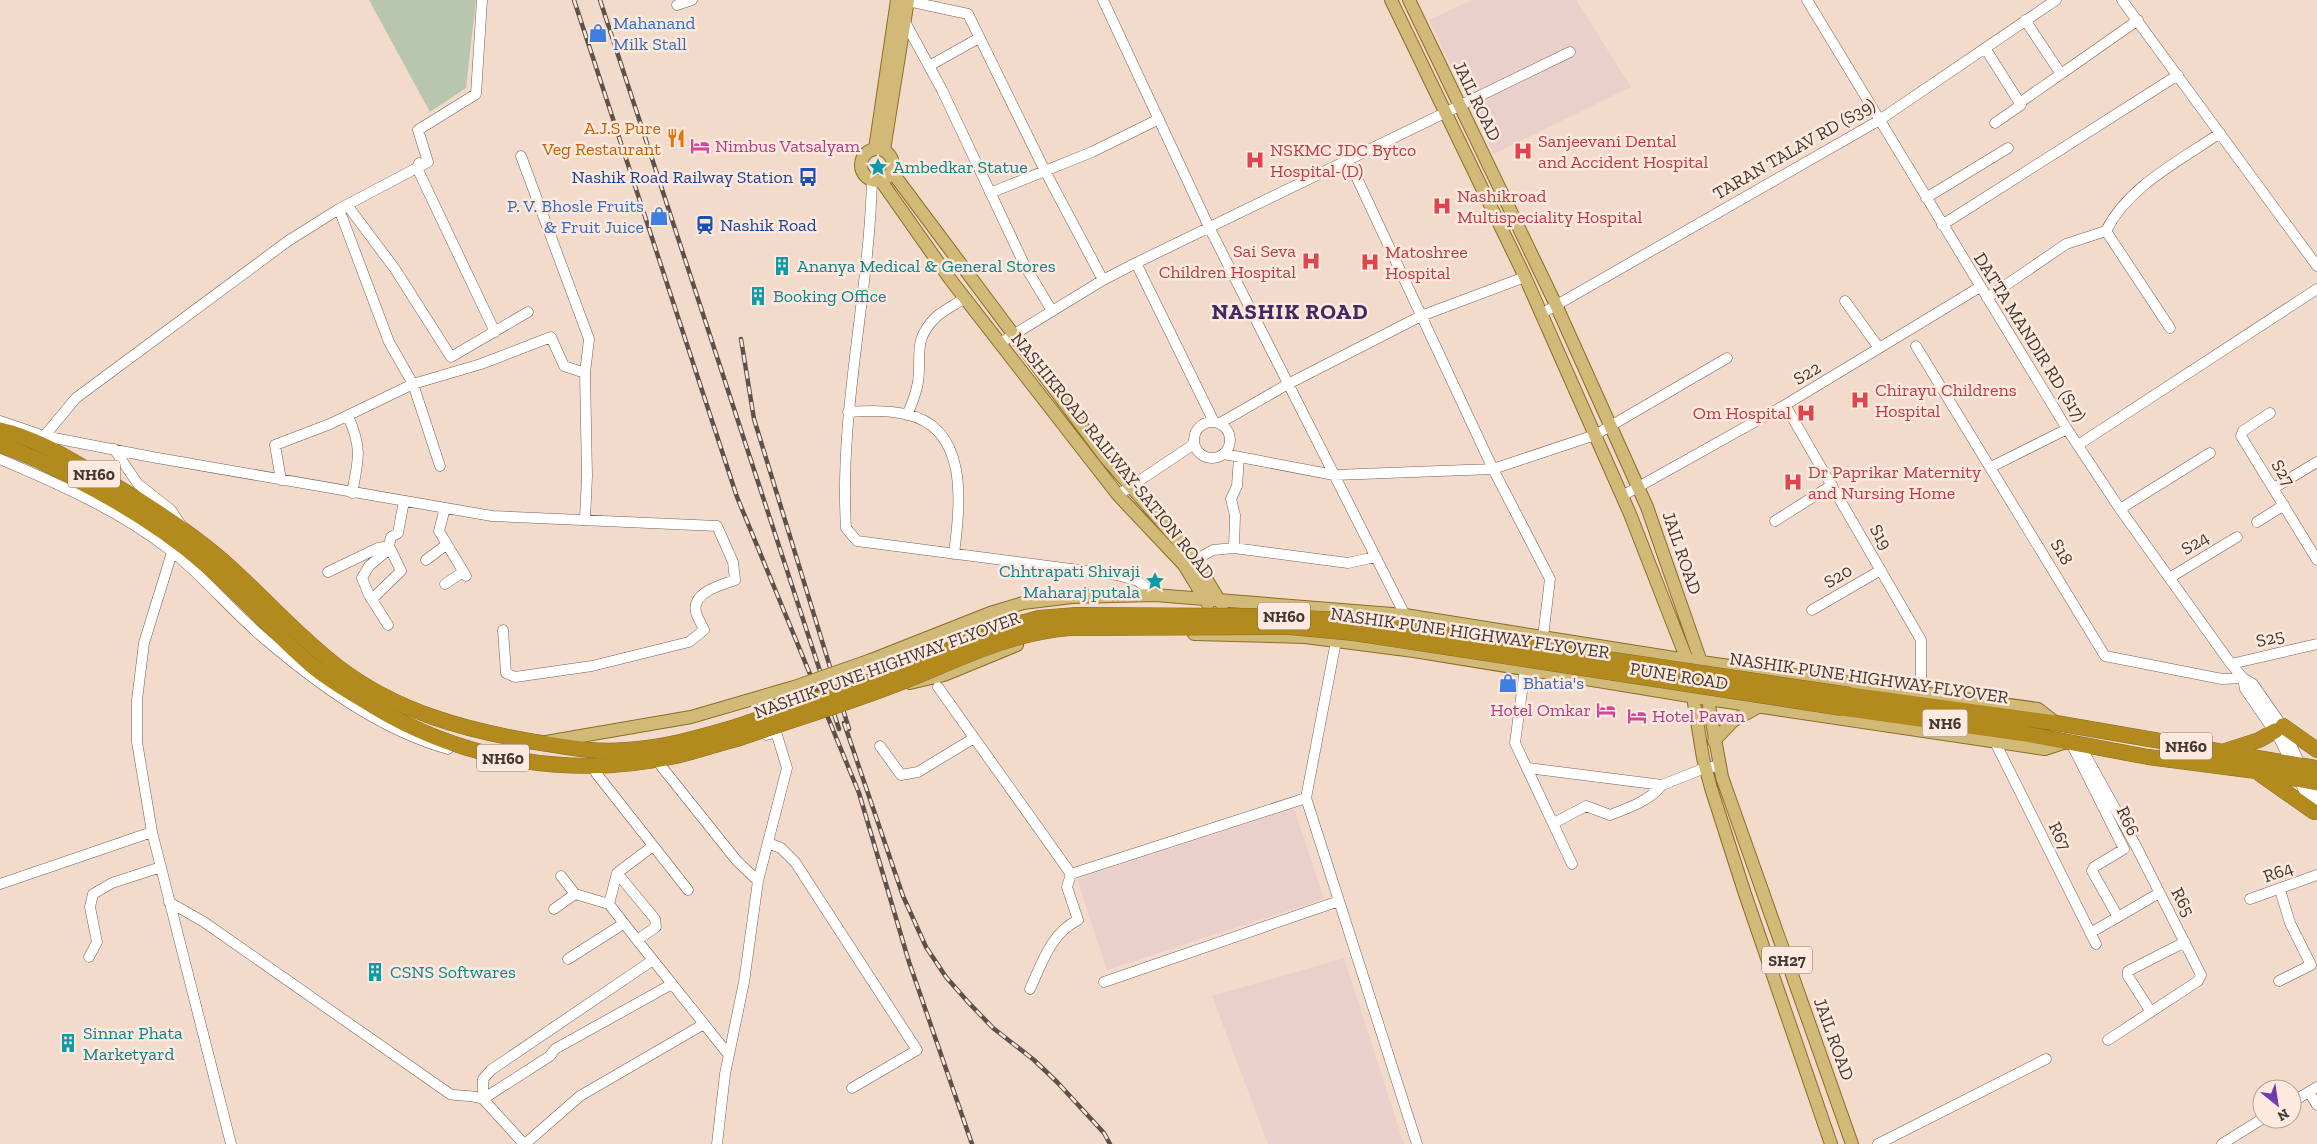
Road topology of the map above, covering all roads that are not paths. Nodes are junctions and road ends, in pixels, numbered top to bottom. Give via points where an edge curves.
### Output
1 (482, 0) edge
2 (692, 0) edge
3 (904, 0) edge
4 (1103, 0) edge
5 (1391, 0) edge
6 (1409, 0) edge
7 (1807, 0) edge
8 (2056, 0) edge
9 (2122, 0) edge
10 (678, 5) dead end
11 (2025, 20) junction
12 (2138, 20) junction
13 (905, 22) junction
14 (979, 38) junction
15 (1985, 48) junction
16 (1570, 52) dead end
17 (929, 66) junction
18 (2061, 74) junction
19 (2178, 75) junction
20 (2024, 99) dead end
21 (1459, 104) junction
22 (1443, 112) junction
23 (1159, 119) junction
24 (1878, 121) junction
25 (1995, 122) dead end
26 (2220, 133) junction
27 (2008, 148) dead end
28 (880, 150) junction
29 (521, 156) dead end
30 (1348, 159) junction
31 (417, 167) junction
32 (1044, 169) junction
33 (892, 172) junction
34 (876, 180) junction
35 (990, 193) junction
36 (1926, 198) junction
37 (343, 207) junction
38 (1942, 225) junction
39 (1209, 227) junction
40 (2106, 232) junction
41 (1136, 263) junction
42 (2317, 266) edge
43 (1525, 277) junction
44 (1103, 280) junction
45 (1980, 287) junction
46 (2317, 289) edge
47 (965, 298) junction
48 (1987, 298) junction
49 (1845, 301) dead end
50 (1556, 305) junction
51 (1052, 311) junction
52 (528, 312) dead end
53 (1541, 314) junction
54 (1422, 316) junction
55 (2170, 328) dead end
56 (494, 332) junction
57 (1014, 335) junction
58 (1000, 343) junction
59 (1916, 346) dead end
60 (1879, 348) junction
61 (1727, 358) dead end
62 (585, 373) junction
63 (413, 384) junction
64 (1288, 384) junction
65 (1785, 405) junction
66 (848, 412) junction
67 (2270, 413) dead end
68 (907, 414) junction
69 (348, 416) junction
70 (0, 421) edge
71 (1217, 423) junction
72 (1610, 428) junction
73 (2067, 429) junction
74 (0, 430) edge
75 (1595, 435) junction
76 (41, 439) junction
77 (1194, 444) junction
78 (0, 445) edge
79 (2078, 445) junction
80 (114, 449) junction
81 (2210, 453) dead end
82 (1224, 454) junction
83 (1239, 458) junction
84 (0, 459) edge
85 (2317, 462) edge
86 (440, 466) dead end
87 (1991, 466) junction
88 (1493, 469) junction
89 (1334, 475) junction
90 (280, 480) junction
91 (1832, 485) junction
92 (1130, 487) junction
93 (1638, 487) junction
94 (2274, 488) junction
95 (352, 493) junction
96 (1118, 495) junction
97 (1622, 496) junction
98 (404, 501) junction
99 (2284, 505) junction
100 (444, 508) junction
101 (2120, 509) junction
102 (585, 520) junction
103 (1775, 522) dead end
104 (2257, 522) dead end
105 (2237, 537) dead end
106 (177, 540) junction
107 (446, 545) junction
108 (389, 546) junction
109 (1234, 548) junction
110 (954, 554) junction
111 (1375, 557) junction
112 (426, 560) dead end
113 (1195, 560) junction
114 (2317, 560) edge
115 (1880, 570) junction
116 (328, 572) dead end
117 (2171, 578) junction
118 (445, 584) dead end
119 (1156, 595) junction
120 (372, 599) junction
121 (1206, 600) junction
122 (1220, 600) junction
123 (1812, 610) dead end
124 (1405, 616) junction
125 (388, 624) dead end
126 (503, 630) dead end
127 (1231, 635) junction
128 (1543, 637) junction
129 (1336, 641) junction
130 (2317, 644) edge
131 (1687, 660) junction
132 (1701, 662) junction
133 (2232, 664) junction
134 (1525, 669) junction
135 (2243, 678) junction
136 (935, 683) junction
137 (890, 687) junction
138 (1921, 692) junction
139 (1693, 696) junction
140 (1708, 699) junction
141 (1846, 702) junction
142 (1760, 706) junction
143 (2056, 723) junction
144 (2279, 728) junction
145 (735, 734) junction
146 (974, 738) junction
147 (1714, 741) junction
148 (1995, 742) junction
149 (542, 743) junction
150 (2073, 743) junction
151 (880, 746) dead end
152 (2317, 750) edge
153 (2221, 752) junction
154 (1704, 763) junction
155 (661, 766) junction
156 (1719, 766) junction
157 (1528, 768) junction
158 (2317, 768) edge
159 (2256, 771) junction
160 (596, 773) junction
161 (2303, 774) edge
162 (1662, 785) junction
163 (1306, 798) junction
164 (2316, 810) edge
165 (1554, 823) junction
166 (152, 832) junction
167 (768, 843) junction
168 (2134, 843) junction
169 (653, 846) junction
170 (2124, 849) junction
171 (1572, 864) dead end
172 (161, 867) junction
173 (617, 873) junction
174 (1071, 874) junction
175 (2317, 875) edge
176 (561, 876) dead end
177 (758, 881) junction
178 (0, 884) edge
179 (688, 890) dead end
180 (2280, 890) junction
181 (576, 894) junction
182 (2154, 896) dead end
183 (2250, 899) dead end
184 (1339, 901) junction
185 (169, 902) junction
186 (609, 904) junction
187 (554, 909) dead end
188 (2118, 917) junction
189 (624, 924) junction
190 (2090, 932) junction
191 (637, 940) junction
192 (2185, 942) junction
193 (2096, 944) dead end
194 (89, 957) dead end
195 (568, 959) dead end
196 (653, 960) junction
197 (2278, 981) dead end
198 (1104, 982) dead end
199 (672, 984) junction
200 (1030, 989) dead end
201 (2151, 1012) junction
202 (704, 1024) junction
203 (2108, 1040) dead end
204 (728, 1054) junction
205 (2046, 1059) dead end
206 (852, 1088) dead end
207 (2313, 1089) edge
208 (2302, 1096) edge
209 (483, 1099) junction
210 (2317, 1105) edge
211 (2252, 1125) edge
212 (230, 1144) edge
213 (524, 1144) edge
214 (717, 1144) edge
215 (1418, 1144) edge
216 (1831, 1144) edge
217 (1852, 1144) edge
218 (1878, 1144) edge
219 (2222, 1144) edge

1 - 31 street via 476,94 418,130 428,162
2 - 10 street
3 - 13 main road
3 - 14 street via 968,14
3 - 28 main road
4 - 23 street
5 - 22 main road, JAIL ROAD
6 - 21 main road, JAIL ROAD
7 - 24 street, DATTA MANDIR RD (S17)
8 - 11 street, TARAN TALAV RD (S39)
9 - 12 street
11 - 15 street, TARAN TALAV RD (S39)
11 - 18 street
12 - 18 street
12 - 19 street
13 - 17 street
13 - 28 main road
14 - 17 street
14 - 32 street
15 - 24 street, TARAN TALAV RD (S39)
15 - 25 street via 2021,105
16 - 21 street
17 - 35 street
18 - 20 street
19 - 26 street
19 - 38 street
21 - 22 street
21 - 50 main road, JAIL ROAD
22 - 30 street
22 - 43 main road, JAIL ROAD
23 - 32 street via 1092,152
23 - 39 street
24 - 36 street, DATTA MANDIR RD (S17)
24 - 50 street, TARAN TALAV RD (S39)
26 - 40 street via 2136,192 2114,216
26 - 42 street
27 - 36 street
28 - 33 main road via 889,153 894,162
28 - 34 main road via 864,155 861,165 864,174
29 - 62 street via 590,339
30 - 39 street
30 - 54 street
31 - 37 street
31 - 56 street
32 - 35 street
32 - 44 street
33 - 34 main road
33 - 57 main road
34 - 47 main road, NASHIKROAD RAILWAY-SATION ROAD
34 - 66 street
35 - 51 street via 1025,266
36 - 38 street, DATTA MANDIR RD (S17)
37 - 56 street via 395,269 451,357
37 - 63 street via 389,342
37 - 76 street via 288,241 76,398
38 - 45 street, DATTA MANDIR RD (S17)
39 - 41 street
39 - 64 street
40 - 48 street via 2066,244
40 - 55 street
41 - 44 street
41 - 71 street
43 - 53 main road, JAIL ROAD
43 - 54 street
44 - 51 street
45 - 48 street, DATTA MANDIR RD (S17)
45 - 60 street, S22
46 - 79 street
47 - 58 main road, NASHIKROAD RAILWAY-SATION ROAD
47 - 68 street via 937,316 920,339 918,380
48 - 73 street, DATTA MANDIR RD (S17)
49 - 60 street
50 - 53 street, TARAN TALAV RD (S39)
50 - 72 main road, JAIL ROAD
51 - 57 street
52 - 56 street
53 - 75 main road, JAIL ROAD
54 - 64 street
54 - 88 street
57 - 58 street
57 - 92 main road
58 - 96 main road, NASHIKROAD RAILWAY-SATION ROAD
59 - 87 street, S18
60 - 65 street, S22
61 - 72 street
62 - 63 street via 564,366 551,337 481,364
62 - 102 street
63 - 69 street
63 - 86 street
64 - 71 street
64 - 89 street
65 - 91 street, S19
65 - 93 street, S22
66 - 68 street
66 - 110 street via 846,528 857,541
67 - 94 street, S27 via 2241,434
68 - 110 street via 926,423 942,437 956,462 959,515
69 - 90 street via 275,445
69 - 95 street via 358,438 358,462
70 - 76 street
71 - 77 street via 1203,424 1198,428
71 - 82 street via 1228,431 1230,437
72 - 75 street
72 - 93 main road, JAIL ROAD
73 - 79 street, DATTA MANDIR RD (S17)
73 - 87 street
74 - 76 highway, NH60
75 - 88 street
75 - 97 main road, JAIL ROAD
76 - 80 street
76 - 106 highway, NH60 via 143,502
77 - 82 street via 1199,453 1209,458
77 - 92 street
78 - 106 highway, NH60 via 36,459 112,498
79 - 101 street, DATTA MANDIR RD (S17)
80 - 90 street
80 - 106 street via 138,484 171,510
81 - 101 street
82 - 83 street
83 - 89 street
83 - 109 street via 1237,486 1231,499 1235,515
84 - 106 street via 68,489 148,535
85 - 94 street
87 - 135 street, S18 via 2106,656 2222,679
88 - 89 street
88 - 128 street via 1550,579
89 - 111 street
90 - 95 street
91 - 103 street
91 - 115 street, S19
92 - 96 street
92 - 113 main road
93 - 97 street, S22
93 - 132 main road, JAIL ROAD
94 - 99 street, S27
95 - 98 street
96 - 121 main road, NASHIKROAD RAILWAY-SATION ROAD via 1184,565
97 - 131 main road, JAIL ROAD
98 - 100 street
98 - 108 street via 399,530 391,537
99 - 104 street
99 - 114 street, S27
100 - 102 street via 492,516
100 - 107 street via 439,531
101 - 117 street, DATTA MANDIR RD (S17)
102 - 126 street via 717,526 733,562 735,580 710,590 699,599 696,612 704,630 689,642 592,666 515,677 506,673
105 - 117 street, S24
106 - 145 highway, NASHIK PUNE HIGHWAY FLYOVER / NH60 via 311,665 402,723 462,748 514,760 568,766 612,765 675,756
106 - 149 highway, NASHIK PUNE HIGHWAY FLYOVER / NH60 via 223,561 280,618 340,668 384,695 424,715 469,729
106 - 160 street via 267,641 318,682 370,716 430,744 496,761
106 - 166 street via 144,643 136,700 137,742
107 - 112 street
107 - 118 street via 465,574
108 - 116 street
108 - 120 street via 364,572 362,582
108 - 120 street via 402,571
109 - 111 street via 1348,563
109 - 113 street via 1213,550
110 - 119 street via 1117,575 1138,581
111 - 124 street
113 - 122 main road
115 - 123 street, S20
115 - 138 street, S19 via 1921,640
117 - 133 street, DATTA MANDIR RD (S17)
119 - 121 main road
119 - 149 main road, bridge via 1072,597 1022,603 794,687 691,717
120 - 125 street
121 - 122 main road
121 - 127 main road, NASHIKROAD RAILWAY-SATION ROAD
122 - 124 main road
122 - 127 main road
124 - 128 main road
127 - 129 main road, PUNE ROAD
127 - 136 main road, PUNE ROAD via 1062,634 1010,647
128 - 131 main road
129 - 134 main road, PUNE ROAD
129 - 163 street
130 - 133 street, S25
131 - 132 main road
131 - 139 main road, JAIL ROAD
132 - 138 main road
132 - 140 main road, JAIL ROAD / SH27
133 - 135 street, DATTA MANDIR RD (S17)
134 - 139 main road, PUNE ROAD
134 - 157 street via 1515,743
135 - 144 street, DATTA MANDIR RD (S17) via 2245,689
136 - 137 main road, PUNE ROAD, bridge
136 - 146 street
137 - 141 highway, NASHIK PUNE HIGHWAY FLYOVER / NH60, bridge via 974,651 1042,630 1290,627 1354,633
137 - 145 highway, NASHIK PUNE HIGHWAY FLYOVER / NH60, bridge
138 - 143 main road via 2038,709
139 - 140 main road, PUNE ROAD
139 - 154 main road, JAIL ROAD
140 - 142 main road, PUNE ROAD
140 - 147 main road, JAIL ROAD / SH27
141 - 143 highway, NASHIK PUNE HIGHWAY FLYOVER / NH6
141 - 145 highway, NASHIK PUNE HIGHWAY FLYOVER / NH60, bridge via 1345,620 1076,615 1039,618 1003,628
141 - 150 highway, NASHIK PUNE HIGHWAY FLYOVER / NH6
142 - 147 main road via 1733,721
142 - 148 main road, PUNE ROAD
143 - 153 highway, NH60
144 - 152 highway
144 - 153 highway via 2260,740
144 - 161 street, DATTA MANDIR RD (S17)
145 - 149 highway, NASHIK PUNE HIGHWAY FLYOVER / NH60 via 628,750 580,750
146 - 151 street via 918,772 901,776
146 - 174 street
147 - 156 main road, JAIL ROAD / SH27
148 - 150 main road, PUNE ROAD via 2045,749
148 - 190 street, R67
150 - 159 highway, NH6
150 - 168 street, R65
150 - 170 street, R66
153 - 161 highway, NH60
154 - 156 street
154 - 162 street
154 - 216 main road, JAIL ROAD via 1745,894
155 - 160 street
155 - 167 street via 776,732 787,768
155 - 177 street via 736,861
156 - 217 main road, JAIL ROAD / SH27
157 - 162 street
157 - 165 street
158 - 161 highway, NH60
159 - 161 highway, NH6
159 - 164 highway
160 - 169 street
161 - 164 street, DATTA MANDIR RD (S17)
162 - 165 street via 1640,803 1610,815 1586,806
163 - 174 street
163 - 184 street
165 - 171 street
166 - 172 street
166 - 178 street
167 - 177 street
167 - 206 street via 781,848 795,862 917,1050
168 - 170 street
168 - 192 street, R65
169 - 173 street
169 - 179 street
170 - 188 street, R66 via 2092,871
172 - 185 street
172 - 194 street via 112,883 93,894 90,907 97,942
173 - 186 street
173 - 191 street via 655,919 656,927
174 - 200 street via 1067,887 1078,920 1067,925 1050,946
175 - 180 street, R64
176 - 181 street
177 - 204 street via 744,982
180 - 183 street, R64
180 - 197 street via 2290,923 2311,965
181 - 186 street
181 - 187 street
182 - 188 street
184 - 198 street
184 - 215 street
185 - 209 street via 204,922 450,1094
185 - 212 street
186 - 189 street
188 - 190 street
189 - 191 street
189 - 195 street
190 - 193 street, R67
191 - 196 street
192 - 201 street, R65 via 2201,978
192 - 201 street via 2128,971
196 - 199 street
196 - 209 street via 491,1070 483,1079
199 - 202 street
199 - 209 street via 555,1050
201 - 203 street, R65
202 - 204 street
202 - 213 street via 580,1096
204 - 214 street
205 - 218 street
207 - 208 street
207 - 210 street
209 - 213 street
211 - 219 street

